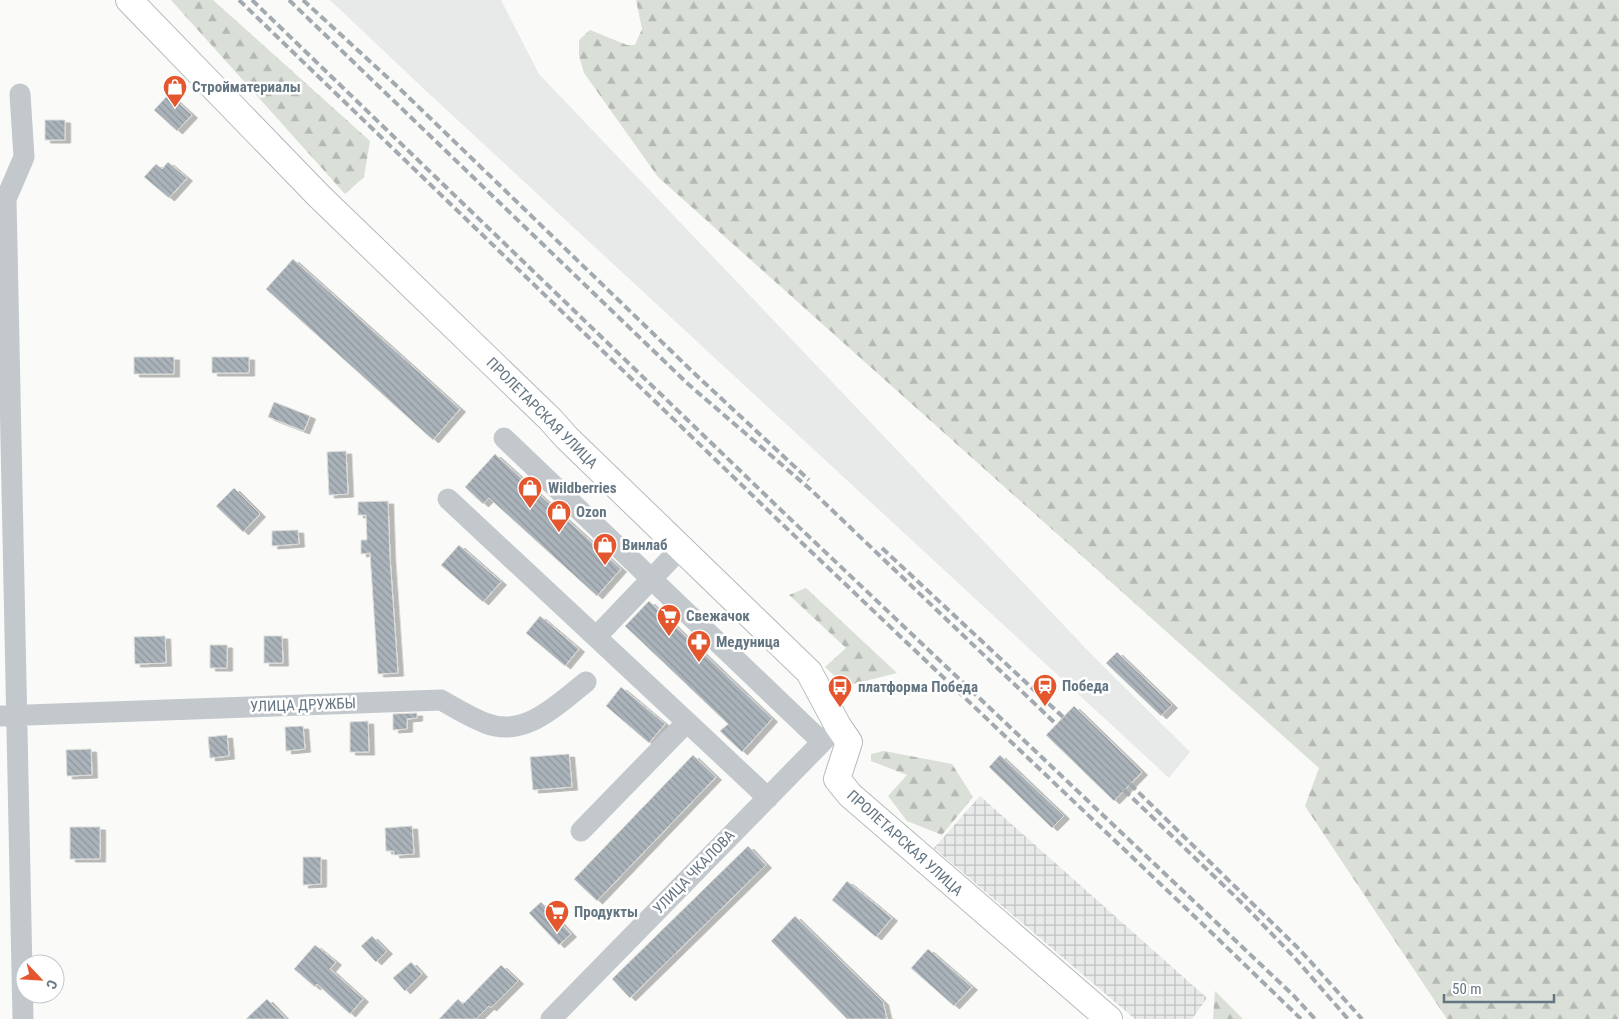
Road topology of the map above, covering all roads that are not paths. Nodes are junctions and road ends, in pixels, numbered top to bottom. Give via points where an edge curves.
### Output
1 (129, 0) edge
2 (20, 94) dead end
3 (4, 303) edge
4 (504, 438) dead end
5 (448, 499) dead end
6 (681, 548) junction
7 (651, 579) junction
8 (596, 637) junction
9 (586, 682) dead end
10 (8, 715) edge
11 (687, 722) junction
12 (830, 734) junction
13 (768, 798) junction
14 (581, 831) dead end
15 (22, 1019) edge
16 (551, 1019) edge
17 (1109, 1019) edge

1 - 6 main road, ПРОЛЕТАРСКАЯ УЛИЦА via 319,196
2 - 3 street via 24,158 6,199
3 - 10 street
4 - 7 street
5 - 8 street
6 - 7 street
6 - 12 main road, ПРОЛЕТАРСКАЯ УЛИЦА via 809,672
7 - 8 street
7 - 12 street
8 - 11 street
9 - 10 street, УЛИЦА ДРУЖБЫ via 536,720 501,727 486,724 441,700
10 - 15 street
11 - 13 street
11 - 14 street
12 - 13 street, УЛИЦА ЧКАЛОВА
12 - 17 main road, ПРОЛЕТАРСКАЯ УЛИЦА via 849,742 837,779 850,795
13 - 16 street, УЛИЦА ЧКАЛОВА

